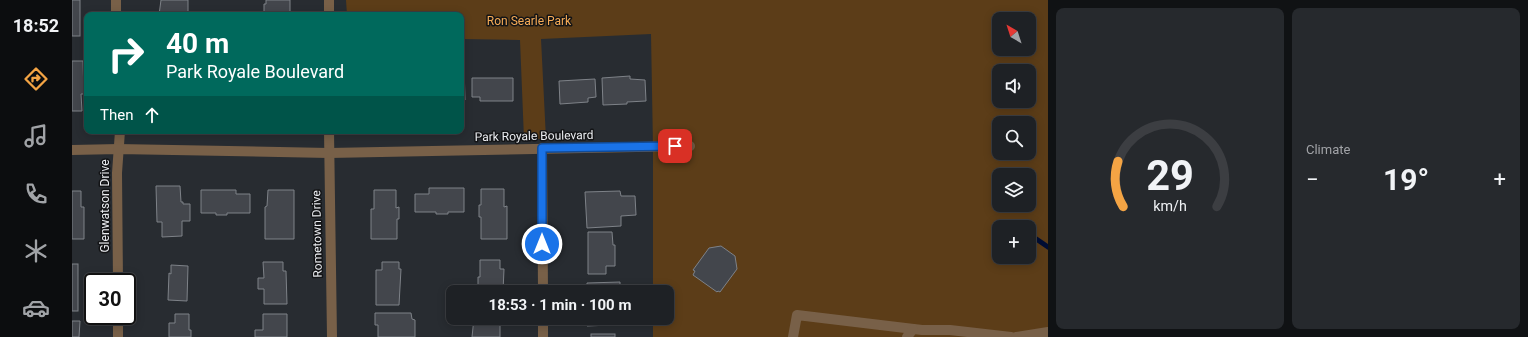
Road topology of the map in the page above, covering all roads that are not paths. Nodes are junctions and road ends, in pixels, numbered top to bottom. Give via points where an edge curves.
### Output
1 (116, 0) edge
2 (329, 0) edge
3 (116, 12) edge
4 (329, 12) edge
5 (120, 134) edge
6 (329, 134) edge
7 (690, 146) dead end
8 (542, 148) junction
9 (118, 149) junction
10 (72, 150) edge
11 (329, 153) junction
12 (118, 273) edge
13 (543, 285) edge
14 (118, 325) edge
15 (543, 325) edge
16 (1048, 332) edge
17 (910, 333) edge
18 (118, 337) edge
19 (332, 337) edge
20 (543, 337) edge
21 (793, 337) edge
22 (1011, 337) edge
23 (1016, 337) edge

1 - 3 street
2 - 4 street
5 - 9 street, Glenwatson Drive
6 - 11 street, Rometown Drive
7 - 8 street, Park Royale Boulevard
8 - 11 street, Park Royale Boulevard
8 - 13 street
9 - 10 street, Park Royale Boulevard
9 - 11 street, Park Royale Boulevard
9 - 12 street, Glenwatson Drive
11 - 19 street, Rometown Drive
14 - 18 street
15 - 20 street
16 - 23 street
17 - 21 street via 797,315
17 - 22 street via 950,330

